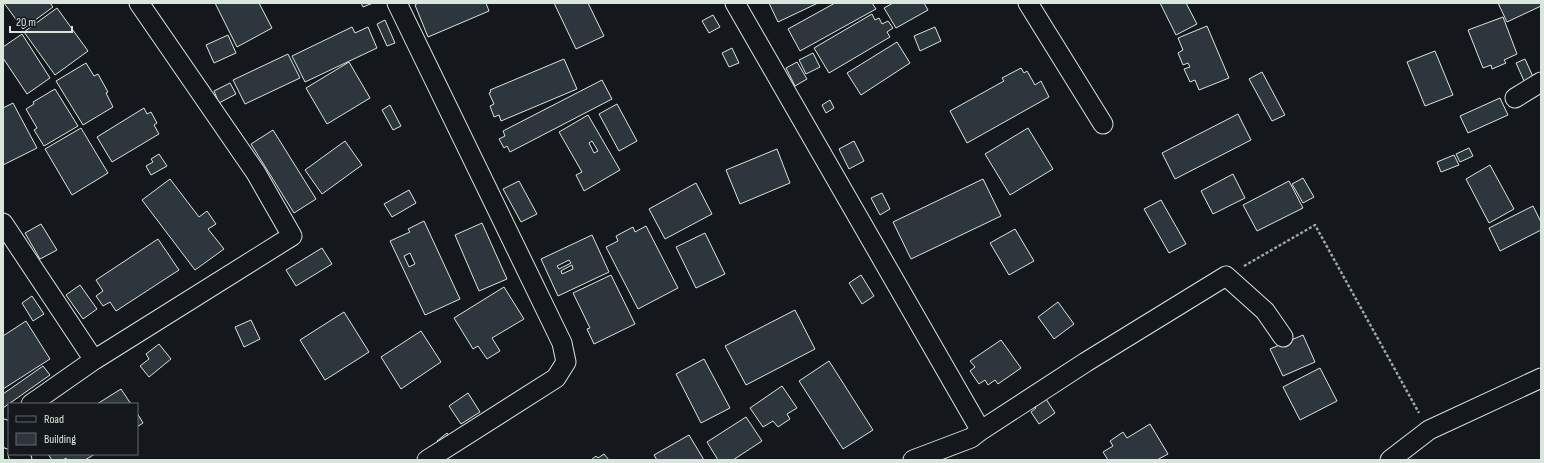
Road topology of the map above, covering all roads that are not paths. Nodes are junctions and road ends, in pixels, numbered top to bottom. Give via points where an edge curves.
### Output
1 (140, 3) edge
2 (397, 3) edge
3 (735, 3) edge
4 (1028, 3) edge
5 (1541, 82) edge
6 (1515, 98) dead end
7 (1103, 124) dead end
8 (3, 223) edge
9 (1283, 337) dead end
10 (94, 360) junction
11 (1541, 378) edge
12 (32, 403) edge
13 (980, 431) junction
14 (427, 460) edge
15 (913, 460) edge
16 (1390, 460) edge

1 - 10 street via 256,173 292,236
2 - 14 street via 562,343 566,362 556,378
3 - 13 street
4 - 7 street
5 - 6 street
8 - 10 street
9 - 13 street via 1265,311 1226,276
10 - 12 street
11 - 16 street via 1428,430
13 - 15 street via 971,438

